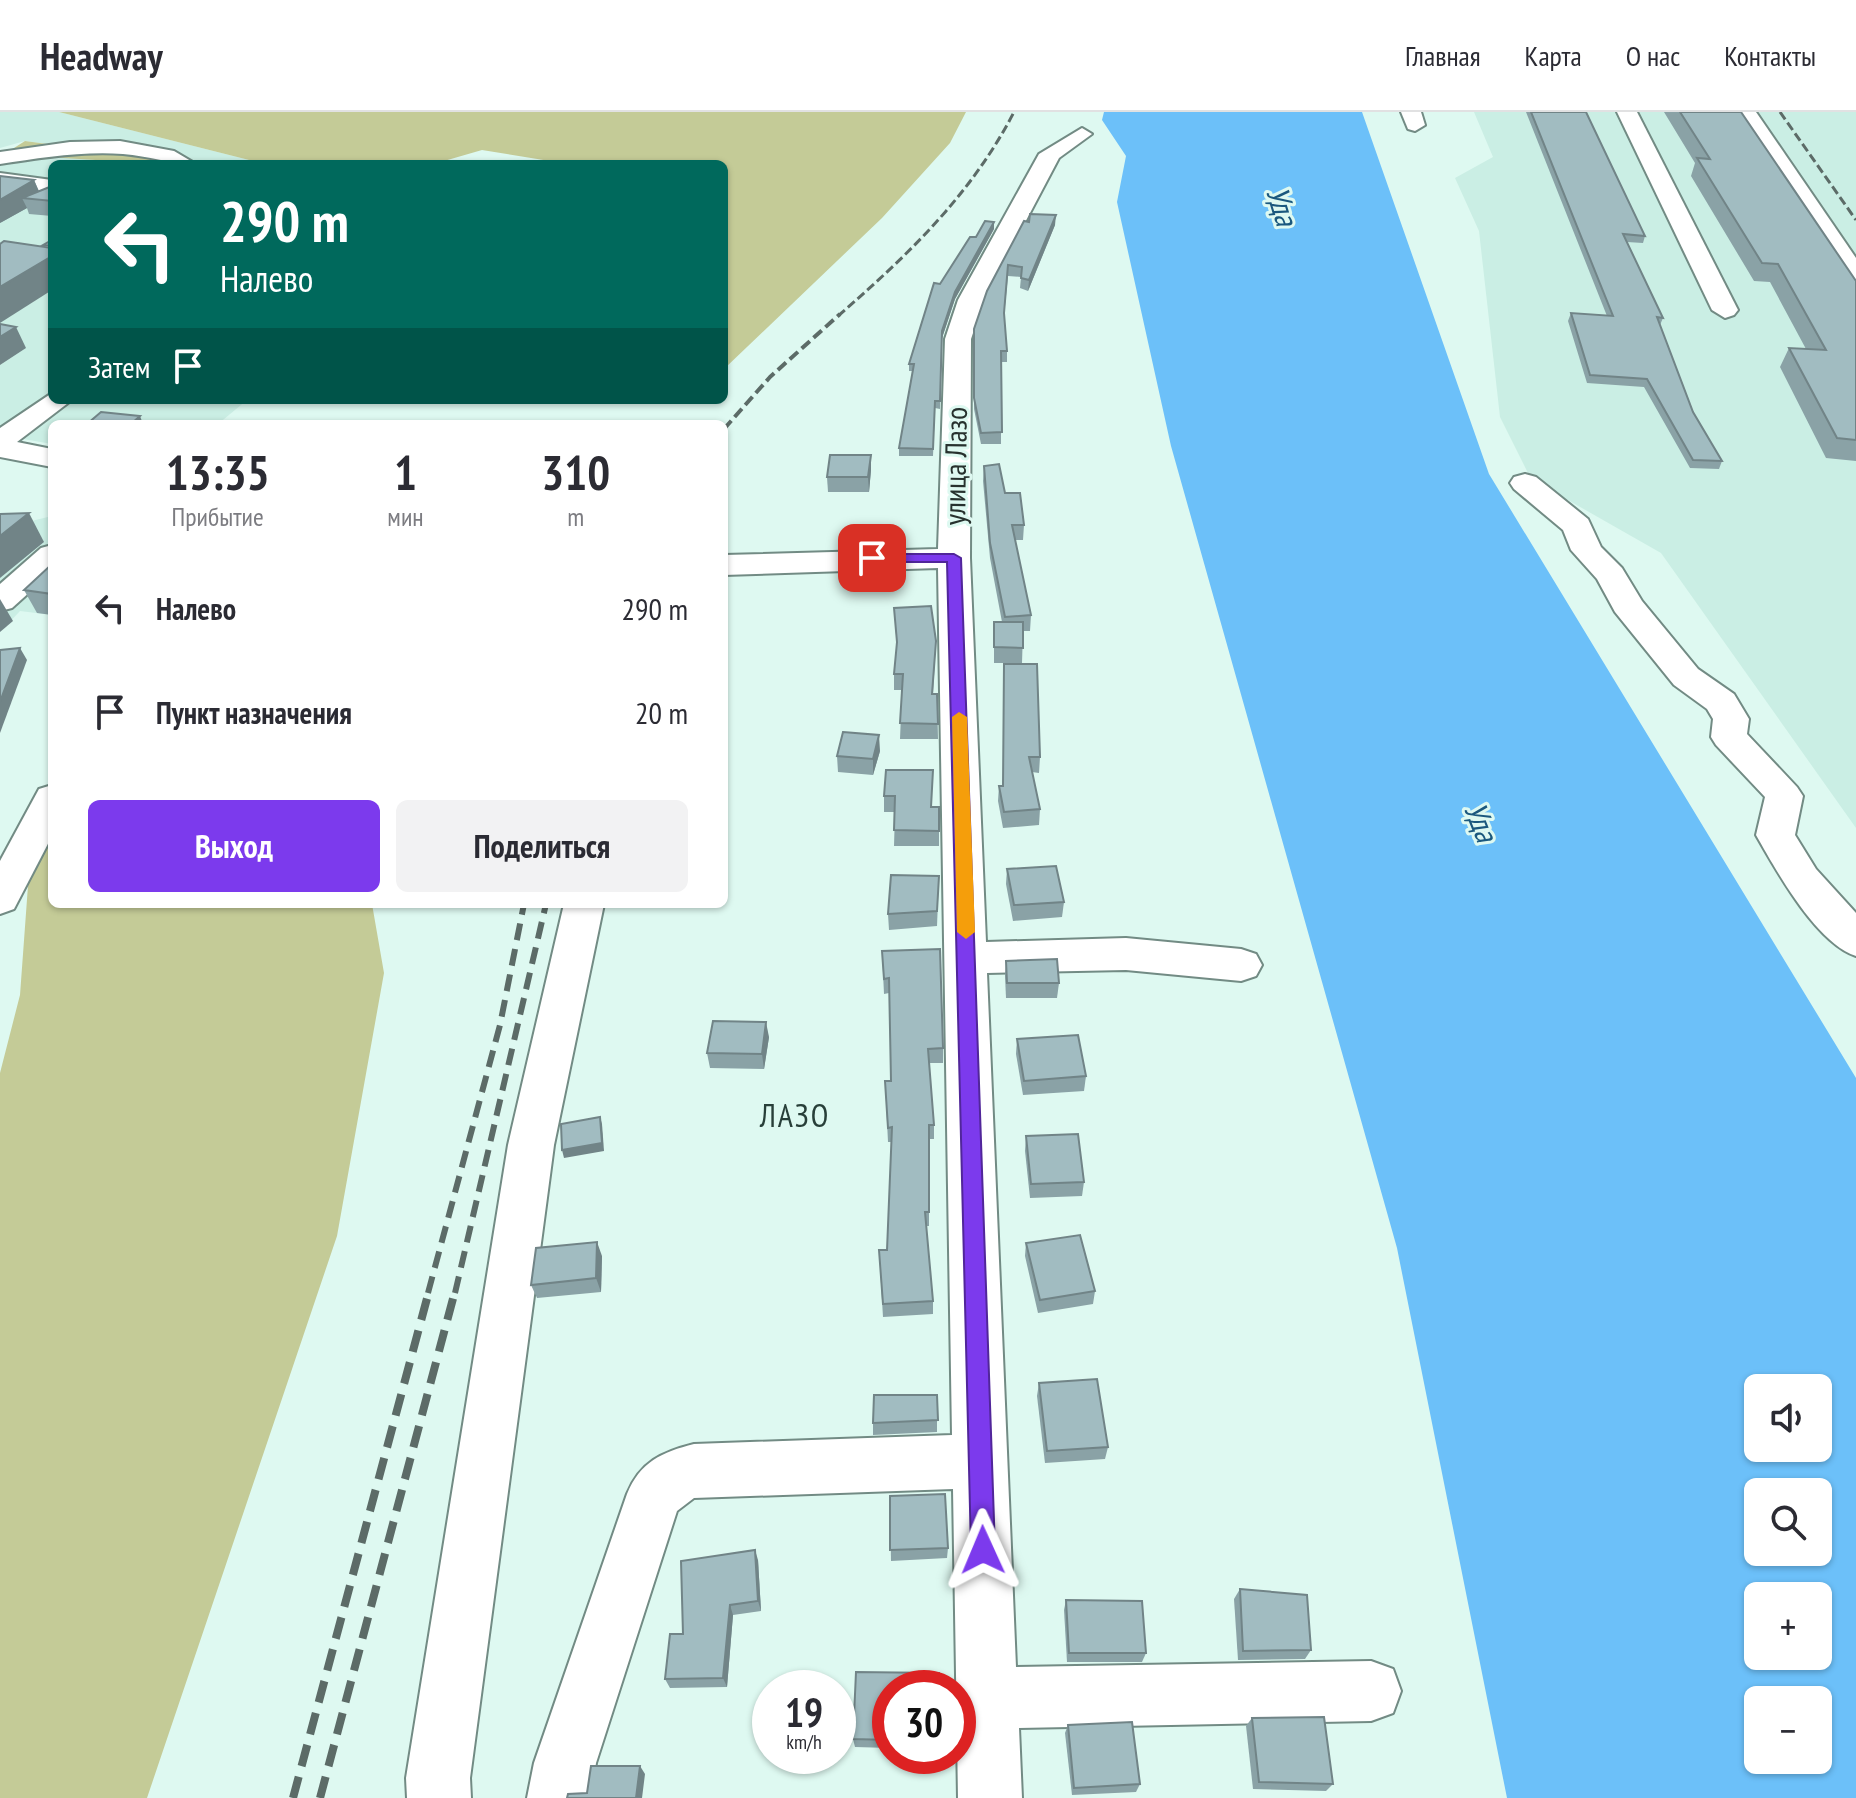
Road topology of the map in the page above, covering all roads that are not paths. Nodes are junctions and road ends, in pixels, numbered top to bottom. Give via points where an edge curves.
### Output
1 (1627, 112) edge
2 (1746, 112) edge
3 (1082, 134) dead end
4 (0, 158) edge
5 (177, 160) edge
6 (0, 180) edge
7 (48, 186) edge
8 (1856, 276) edge
9 (1725, 310) dead end
10 (52, 404) edge
11 (0, 441) edge
12 (0, 448) edge
13 (48, 457) edge
14 (1525, 483) dead end
15 (48, 538) edge
16 (954, 558) junction
17 (728, 565) edge
18 (0, 601) edge
19 (48, 806) edge
20 (0, 899) edge
21 (583, 908) edge
22 (1856, 940) edge
23 (967, 958) junction
24 (1241, 965) dead end
25 (982, 1461) junction
26 (1371, 1691) dead end
27 (986, 1698) junction
28 (439, 1798) edge
29 (559, 1798) edge
30 (990, 1798) edge

1 - 9 street
2 - 8 street
3 - 16 street, улица Лазо via 1050,154 971,300 958,339
4 - 5 street via 141,149
6 - 7 street
10 - 11 street
12 - 13 street
14 - 22 street via 1577,526 1587,550 1611,575 1627,605 1686,677 1721,702 1731,719 1729,737 1784,796 1775,835 1802,879
15 - 18 street
16 - 17 street
16 - 23 street, улица Лазо
19 - 20 street
21 - 28 street via 531,1145
23 - 24 street via 1126,954
23 - 25 street, улица Лазо
25 - 27 street, улица Лазо
25 - 29 street via 694,1471 675,1476 655,1494 565,1763
26 - 27 street
27 - 30 street, улица Лазо

